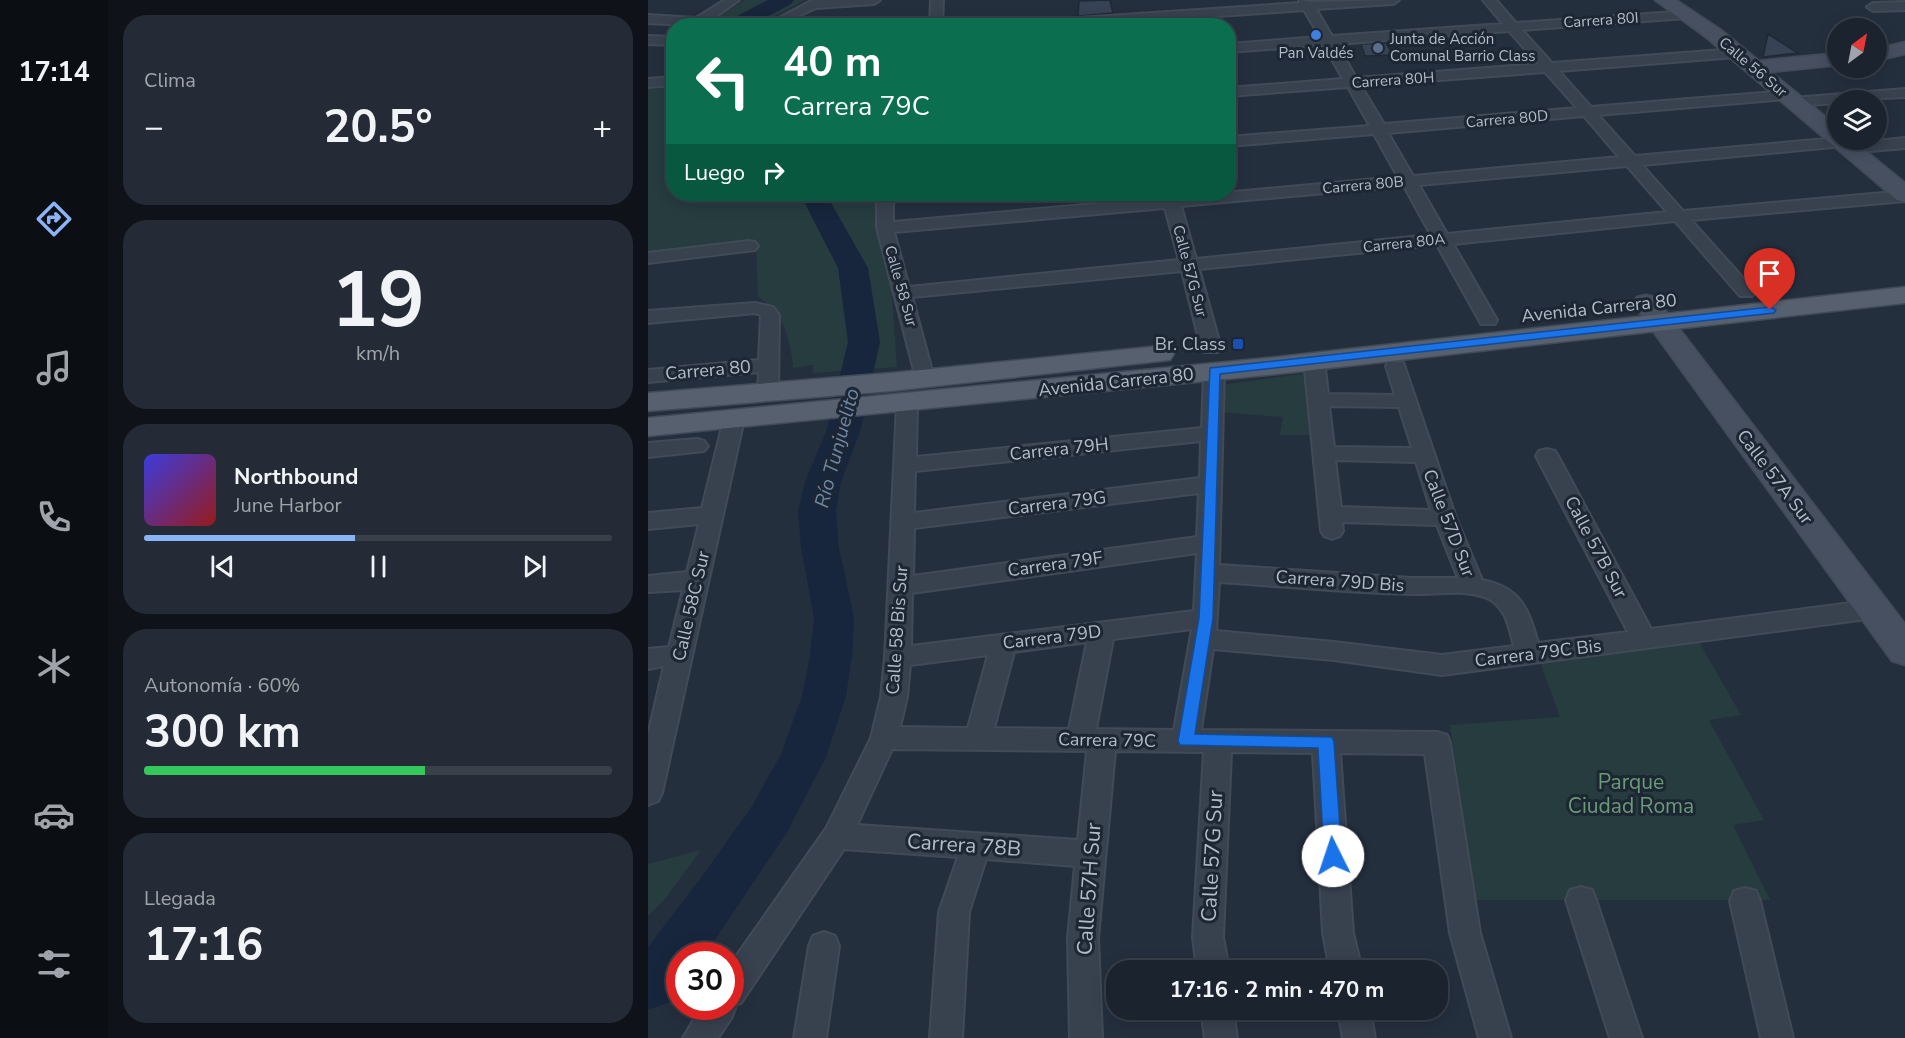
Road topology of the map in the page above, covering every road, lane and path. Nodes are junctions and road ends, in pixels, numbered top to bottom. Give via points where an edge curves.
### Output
1 (874, 0) edge
2 (937, 0) edge
3 (1393, 0) edge
4 (1489, 0) edge
5 (1664, 0) edge
6 (711, 1) edge
7 (731, 1) edge
8 (1306, 3) edge
9 (1905, 6) edge
10 (1873, 7) dead end
11 (1686, 14) junction
12 (704, 18) edge
13 (785, 18) edge
14 (936, 18) edge
15 (1124, 18) edge
16 (648, 19) edge
17 (666, 21) edge
18 (1512, 27) junction
19 (648, 40) edge
20 (1328, 40) junction
21 (666, 41) edge
22 (1236, 47) edge
23 (1905, 48) edge
24 (1887, 52) edge
25 (1736, 53) junction
26 (1827, 60) edge
27 (1549, 68) junction
28 (1753, 68) junction
29 (666, 74) edge
30 (648, 75) edge
31 (666, 82) edge
32 (648, 83) edge
33 (1352, 83) junction
34 (1236, 92) edge
35 (1905, 93) edge
36 (1790, 98) junction
37 (1588, 112) junction
38 (1827, 129) edge
39 (1379, 130) junction
40 (1236, 141) edge
41 (1827, 143) edge
42 (1887, 143) edge
43 (1905, 144) edge
44 (1851, 150) edge
45 (1630, 161) junction
46 (1408, 181) junction
47 (1236, 193) edge
48 (1905, 196) edge
49 (886, 201) edge
50 (1142, 201) edge
51 (1172, 201) edge
52 (1679, 216) junction
53 (885, 228) junction
54 (1442, 239) junction
55 (749, 246) dead end
56 (648, 258) edge
57 (1189, 264) junction
58 (1905, 275) edge
59 (1746, 292) junction
60 (903, 293) junction
61 (1905, 295) edge
62 (1653, 313) junction
63 (648, 317) edge
64 (1488, 320) junction
65 (1213, 360) junction
66 (1314, 360) junction
67 (1396, 366) dead end
68 (648, 376) edge
69 (924, 378) junction
70 (768, 379) junction
71 (896, 397) junction
72 (1319, 400) junction
73 (806, 401) junction
74 (1406, 401) junction
75 (648, 402) edge
76 (734, 419) junction
77 (648, 427) edge
78 (1213, 433) junction
79 (697, 446) dead end
80 (648, 450) edge
81 (1324, 453) junction
82 (1423, 455) junction
83 (1548, 456) dead end
84 (905, 465) junction
85 (1211, 484) junction
86 (712, 515) junction
87 (1445, 518) junction
88 (648, 520) edge
89 (903, 522) junction
90 (1209, 543) junction
91 (1208, 573) junction
92 (697, 580) junction
93 (648, 584) edge
94 (901, 586) junction
95 (1473, 586) junction
96 (1874, 609) junction
97 (1204, 628) junction
98 (1102, 631) junction
99 (1644, 639) junction
100 (1004, 644) junction
101 (1905, 651) edge
102 (1529, 654) junction
103 (680, 655) junction
104 (898, 657) junction
105 (648, 658) edge
106 (884, 738) junction
107 (978, 739) junction
108 (1091, 740) junction
109 (1186, 741) junction
110 (1218, 741) junction
111 (1326, 742) junction
112 (653, 747) edge
113 (648, 793) edge
114 (837, 836) junction
115 (976, 846) junction
116 (1091, 854) junction
117 (1581, 900) dead end
118 (1745, 901) dead end
119 (824, 946) dead end
120 (1211, 960) edge
121 (1344, 960) edge
122 (744, 972) edge
123 (711, 1020) edge
124 (1218, 1020) edge
125 (1355, 1020) edge
126 (699, 1038) edge
127 (810, 1038) edge
128 (946, 1038) edge
129 (1086, 1038) edge
130 (1221, 1038) edge
131 (1359, 1038) edge
132 (1495, 1038) edge
133 (1626, 1038) edge
134 (1777, 1038) edge

1 - 13 street via 813,4
2 - 14 street
3 - 8 street
4 - 18 street
5 - 11 street, Calle 56 Sur
6 - 7 street
7 - 12 street
8 - 15 street
8 - 20 street
9 - 10 street
11 - 18 street, Carrera 80I
11 - 25 street, Calle 56 Sur
16 - 17 street
18 - 20 street, Carrera 80I
18 - 27 street
19 - 21 street
20 - 22 street, Carrera 80I
20 - 33 street
23 - 24 street
25 - 27 street, Carrera 80H
25 - 28 street, Calle 56 Sur
26 - 28 street
27 - 33 street, Carrera 80H
27 - 37 street
28 - 36 street, Calle 56 Sur
29 - 30 street
31 - 32 street
33 - 34 street, Carrera 80H
33 - 39 street
35 - 36 street, Carrera 80D
36 - 37 street, Carrera 80D
36 - 38 street, Calle 56 Sur
37 - 39 street, Carrera 80D
37 - 45 street
39 - 40 street, Carrera 80D
39 - 46 street
41 - 45 street, Carrera 80B
42 - 43 street, Carrera 80B
44 - 48 street, Calle 56 Sur
45 - 46 street, Carrera 80B
45 - 52 street
46 - 47 street, Carrera 80B
46 - 54 street
48 - 52 street, Carrera 80A
49 - 53 street, Calle 58 Sur
50 - 53 street, Carrera 80B
51 - 57 street, Calle 57G Sur
52 - 54 street, Carrera 80A
52 - 59 street
53 - 60 street, Calle 58 Sur
54 - 57 street, Carrera 80A
54 - 64 street
55 - 56 street
57 - 60 street, Carrera 80A
57 - 65 street, Calle 57G Sur
58 - 59 main road, Avenida Carrera 80
59 - 62 main road, Avenida Carrera 80
60 - 69 street, Calle 58 Sur
61 - 62 main road, Avenida Carrera 80
62 - 64 main road, Avenida Carrera 80
62 - 66 main road, Avenida Carrera 80
62 - 96 street, Calle 57A Sur
63 - 70 street via 762,309 770,315
64 - 65 main road, Avenida Carrera 80
65 - 66 main road, Avenida Carrera 80
65 - 69 main road, Avenida Carrera 80
65 - 71 main road, Avenida Carrera 80
65 - 78 street, Calle 57G Sur
66 - 72 street
67 - 74 street, Calle 57D Sur
68 - 70 street, Carrera 80
69 - 71 main road, Avenida Carrera 80
70 - 73 main road, Avenida Carrera 80
70 - 75 main road, Avenida Carrera 80
71 - 73 main road, Avenida Carrera 80
71 - 84 street, Calle 58 Bis Sur
72 - 74 street
72 - 81 street
73 - 76 main road, Avenida Carrera 80
74 - 82 street, Calle 57D Sur
76 - 77 main road, Avenida Carrera 80
76 - 86 street, Calle 58C Sur
78 - 84 street, Carrera 79H
78 - 85 street, Calle 57G Sur
79 - 80 street
81 - 82 street
81 - 87 street via 1332,522
82 - 87 street, Calle 57D Sur
83 - 99 street, Calle 57B Sur
84 - 89 street, Calle 58 Bis Sur
85 - 89 street, Carrera 79G
85 - 90 street, Calle 57G Sur
86 - 88 street
86 - 92 street, Calle 58C Sur
87 - 95 street, Calle 57D Sur
89 - 94 street, Calle 58 Bis Sur
90 - 91 street, Calle 57G Sur
90 - 94 street, Carrera 79F
91 - 95 street, Carrera 79D Bis via 1411,586
91 - 97 street, Calle 57G Sur
92 - 93 street
92 - 103 street, Calle 58C Sur
94 - 104 street, Calle 58 Bis Sur
95 - 102 street, Calle 57D Sur via 1501,594 1510,601
96 - 99 street, Carrera 79C Bis
96 - 101 street, Calle 57A Sur
97 - 98 street, Carrera 79D
97 - 102 street, Carrera 79C Bis via 1442,665
97 - 109 street, Calle 57G Sur
98 - 100 street, Carrera 79D
98 - 108 street, Calle 57H Sur
99 - 102 street, Carrera 79C Bis
100 - 104 street, Carrera 79D
100 - 107 street
103 - 105 street
103 - 112 street, Calle 58C Sur
104 - 106 street, Calle 58 Bis Sur
106 - 107 street, Carrera 79C
106 - 114 street, Calle 58 Bis Sur
107 - 108 street, Carrera 79C
108 - 109 street, Carrera 79C
108 - 116 street, Calle 57H Sur
109 - 110 street, Carrera 79C
110 - 111 street, Carrera 79C
110 - 120 street, Calle 57G Sur via 1208,937
111 - 121 street via 1338,933
111 - 132 street, Carrera 79C via 1437,742 1465,933
112 - 113 street, Calle 58C Sur
114 - 115 street, Carrera 78B
114 - 122 street, Calle 58 Bis Sur
115 - 116 street, Carrera 78B
115 - 128 street via 954,912
116 - 129 street, Calle 57H Sur via 1083,938
117 - 133 street
118 - 134 street
119 - 127 street
123 - 126 street
124 - 130 street
125 - 131 street

